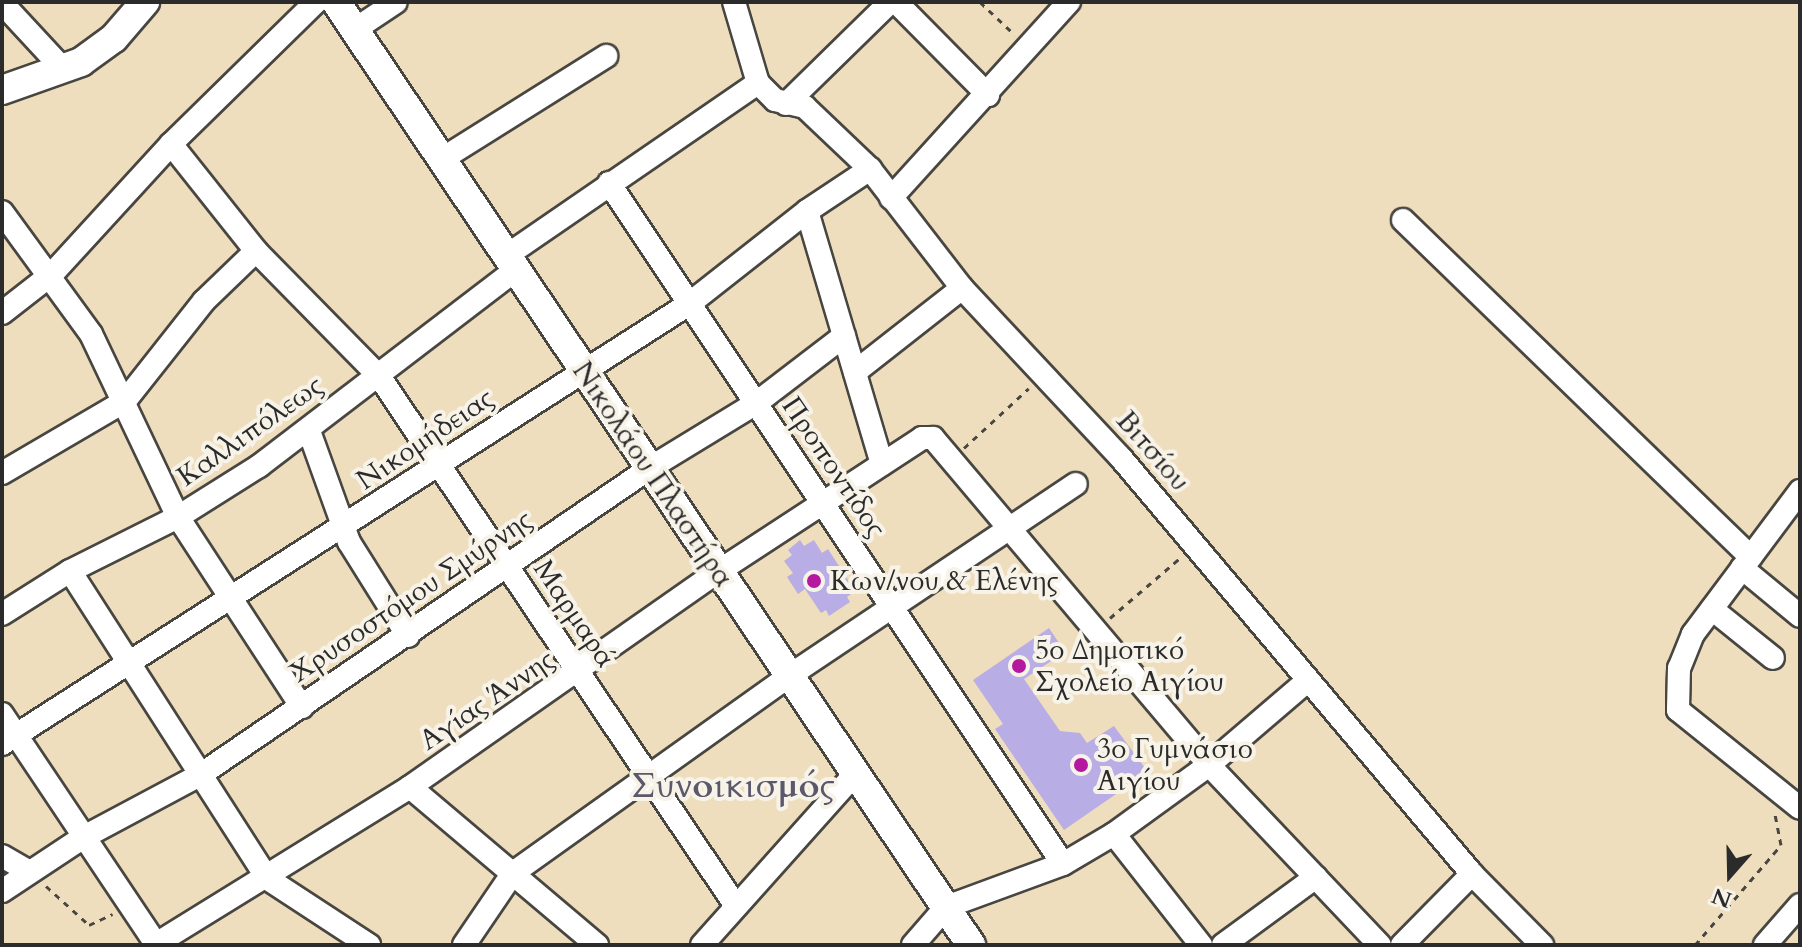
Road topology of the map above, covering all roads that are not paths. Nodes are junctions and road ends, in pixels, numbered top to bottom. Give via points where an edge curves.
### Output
1 (316, 2) edge
2 (336, 2) edge
3 (396, 2) edge
4 (734, 2) edge
5 (893, 2) edge
6 (1069, 2) edge
7 (2, 3) edge
8 (141, 3) edge
9 (354, 30) junction
10 (606, 56) dead end
11 (64, 70) junction
12 (758, 83) junction
13 (2, 90) edge
14 (988, 95) junction
15 (786, 104) junction
16 (171, 144) junction
17 (442, 159) junction
18 (870, 169) junction
19 (609, 183) junction
20 (891, 198) junction
21 (807, 211) junction
22 (2, 212) edge
23 (1403, 220) dead end
24 (256, 251) junction
25 (510, 263) junction
26 (52, 274) junction
27 (962, 288) junction
28 (689, 304) junction
29 (2, 313) edge
30 (844, 336) junction
31 (583, 371) junction
32 (855, 372) junction
33 (379, 376) junction
34 (125, 401) junction
35 (755, 404) junction
36 (309, 431) junction
37 (882, 464) junction
38 (440, 465) junction
39 (650, 468) junction
40 (2, 473) edge
41 (1076, 484) dead end
42 (1800, 491) edge
43 (822, 503) junction
44 (178, 517) junction
45 (1010, 528) junction
46 (344, 529) junction
47 (1746, 562) junction
48 (507, 568) junction
49 (70, 571) junction
50 (719, 571) junction
51 (225, 597) junction
52 (892, 607) junction
53 (1712, 609) junction
54 (2, 614) edge
55 (1800, 616) edge
56 (408, 636) junction
57 (1773, 658) dead end
58 (128, 661) junction
59 (579, 673) junction
60 (789, 676) junction
61 (1306, 682) junction
62 (302, 707) junction
63 (2, 714) edge
64 (9, 739) edge
65 (1209, 765) junction
66 (855, 774) junction
67 (200, 775) junction
68 (651, 778) junction
69 (410, 787) junction
70 (1794, 804) edge
71 (1114, 834) junction
72 (82, 838) junction
73 (2, 856) edge
74 (1063, 864) junction
75 (30, 872) junction
76 (513, 873) junction
77 (1472, 874) junction
78 (1316, 877) junction
79 (268, 879) junction
80 (2, 891) edge
81 (1800, 905) edge
82 (736, 906) junction
83 (946, 907) junction
84 (156, 944) edge
85 (369, 945) edge
86 (464, 945) edge
87 (597, 945) edge
88 (702, 945) edge
89 (913, 945) edge
90 (971, 945) edge
91 (1201, 945) edge
92 (1223, 945) edge
93 (1380, 945) edge
94 (1402, 945) edge
95 (1542, 945) edge
96 (1765, 945) edge

1 - 16 street
2 - 9 main road, Νικολάου Πλαστήρα
3 - 9 street
4 - 12 street
5 - 14 street
5 - 15 street
6 - 14 street
7 - 11 street
8 - 11 main road via 106,45
9 - 17 main road, Νικολάου Πλαστήρα
10 - 17 street
11 - 13 main road
12 - 15 street, Βιτσίου
12 - 19 street, Καλλιπόλεως
14 - 20 street
15 - 18 street, Βιτσίου via 805,107
16 - 24 street, Μαρμαρά
16 - 26 street
17 - 25 main road, Νικολάου Πλαστήρα
18 - 20 street, Βιτσίου
18 - 21 street, Νικομήδειας
19 - 25 street, Καλλιπόλεως
19 - 28 street, Προποντίδος
20 - 27 street, Βιτσίου
21 - 28 street, Νικομήδειας
21 - 30 street
22 - 26 street
23 - 47 street
24 - 33 street, Μαρμαρά
24 - 34 street via 204,301
25 - 31 main road, Νικολάου Πλαστήρα
25 - 33 street, Καλλιπόλεως
26 - 29 street
26 - 34 street
27 - 32 street
27 - 61 street, Βιτσίου via 1194,545
28 - 31 street, Νικομήδειας
28 - 35 street, Προποντίδος
30 - 32 street
30 - 35 street, Χρυσοστόμου Σμύρνης
31 - 38 street, Νικομήδειας
31 - 39 main road, Νικολάου Πλαστήρα
32 - 37 street
33 - 36 street, Καλλιπόλεως
33 - 38 street, Μαρμαρά
34 - 40 street
34 - 44 street
35 - 39 street, Χρυσοστόμου Σμύρνης
35 - 43 street, Προποντίδος
36 - 44 street, Καλλιπόλεως
36 - 46 street
37 - 43 street, Αγίας Άννης
37 - 45 street, Αγίας Άννης via 922,438 933,438
38 - 46 street, Νικομήδειας
38 - 48 street, Μαρμαρά
39 - 48 street, Χρυσοστόμου Σμύρνης
39 - 50 main road, Νικολάου Πλαστήρα
41 - 45 street
42 - 47 street
43 - 50 street, Αγίας Άννης
43 - 52 street, Προποντίδος
44 - 49 street, Καλλιπόλεως
44 - 51 street
45 - 52 street
45 - 65 street
46 - 51 street, Νικομήδειας
46 - 56 street
47 - 53 street
47 - 55 street
48 - 56 street, Χρυσοστόμου Σμύρνης
48 - 59 street, Μαρμαρά
49 - 54 street, Καλλιπόλεως
49 - 58 street
50 - 59 street, Αγίας Άννης
50 - 60 main road, Νικολάου Πλαστήρα
51 - 58 street, Νικομήδειας
51 - 62 street
52 - 60 street
52 - 74 street, Προποντίδος
53 - 57 street
53 - 70 street via 1693,634 1679,668 1678,710
56 - 62 street, Χρυσοστόμου Σμύρνης
58 - 64 street, Νικομήδειας
58 - 67 street
59 - 68 street, Μαρμαρά
59 - 69 street, Αγίας Άννης
60 - 66 main road, Νικολάου Πλαστήρα
60 - 68 street
61 - 65 street
61 - 77 street, Βιτσίου
62 - 67 street, Χρυσοστόμου Σμύρνης
63 - 64 street
64 - 72 street
65 - 71 street
65 - 78 street
66 - 82 street
66 - 83 main road, Νικολάου Πλαστήρα
67 - 72 street, Χρυσοστόμου Σμύρνης
67 - 79 street
68 - 76 street
68 - 82 street, Μαρμαρά
69 - 76 street
69 - 79 street, Αγίας Άννης
71 - 74 street
71 - 91 street
72 - 75 street, Χρυσοστόμου Σμύρνης
72 - 84 street
73 - 75 street
74 - 83 street
75 - 80 street, Χρυσοστόμου Σμύρνης
76 - 86 street
76 - 87 street
77 - 94 street
77 - 95 street, Βιτσίου
78 - 92 street
78 - 93 street
79 - 84 street, Αγίας Άννης
79 - 85 street
81 - 96 street
82 - 88 street
83 - 89 street
83 - 90 main road, Νικολάου Πλαστήρα

